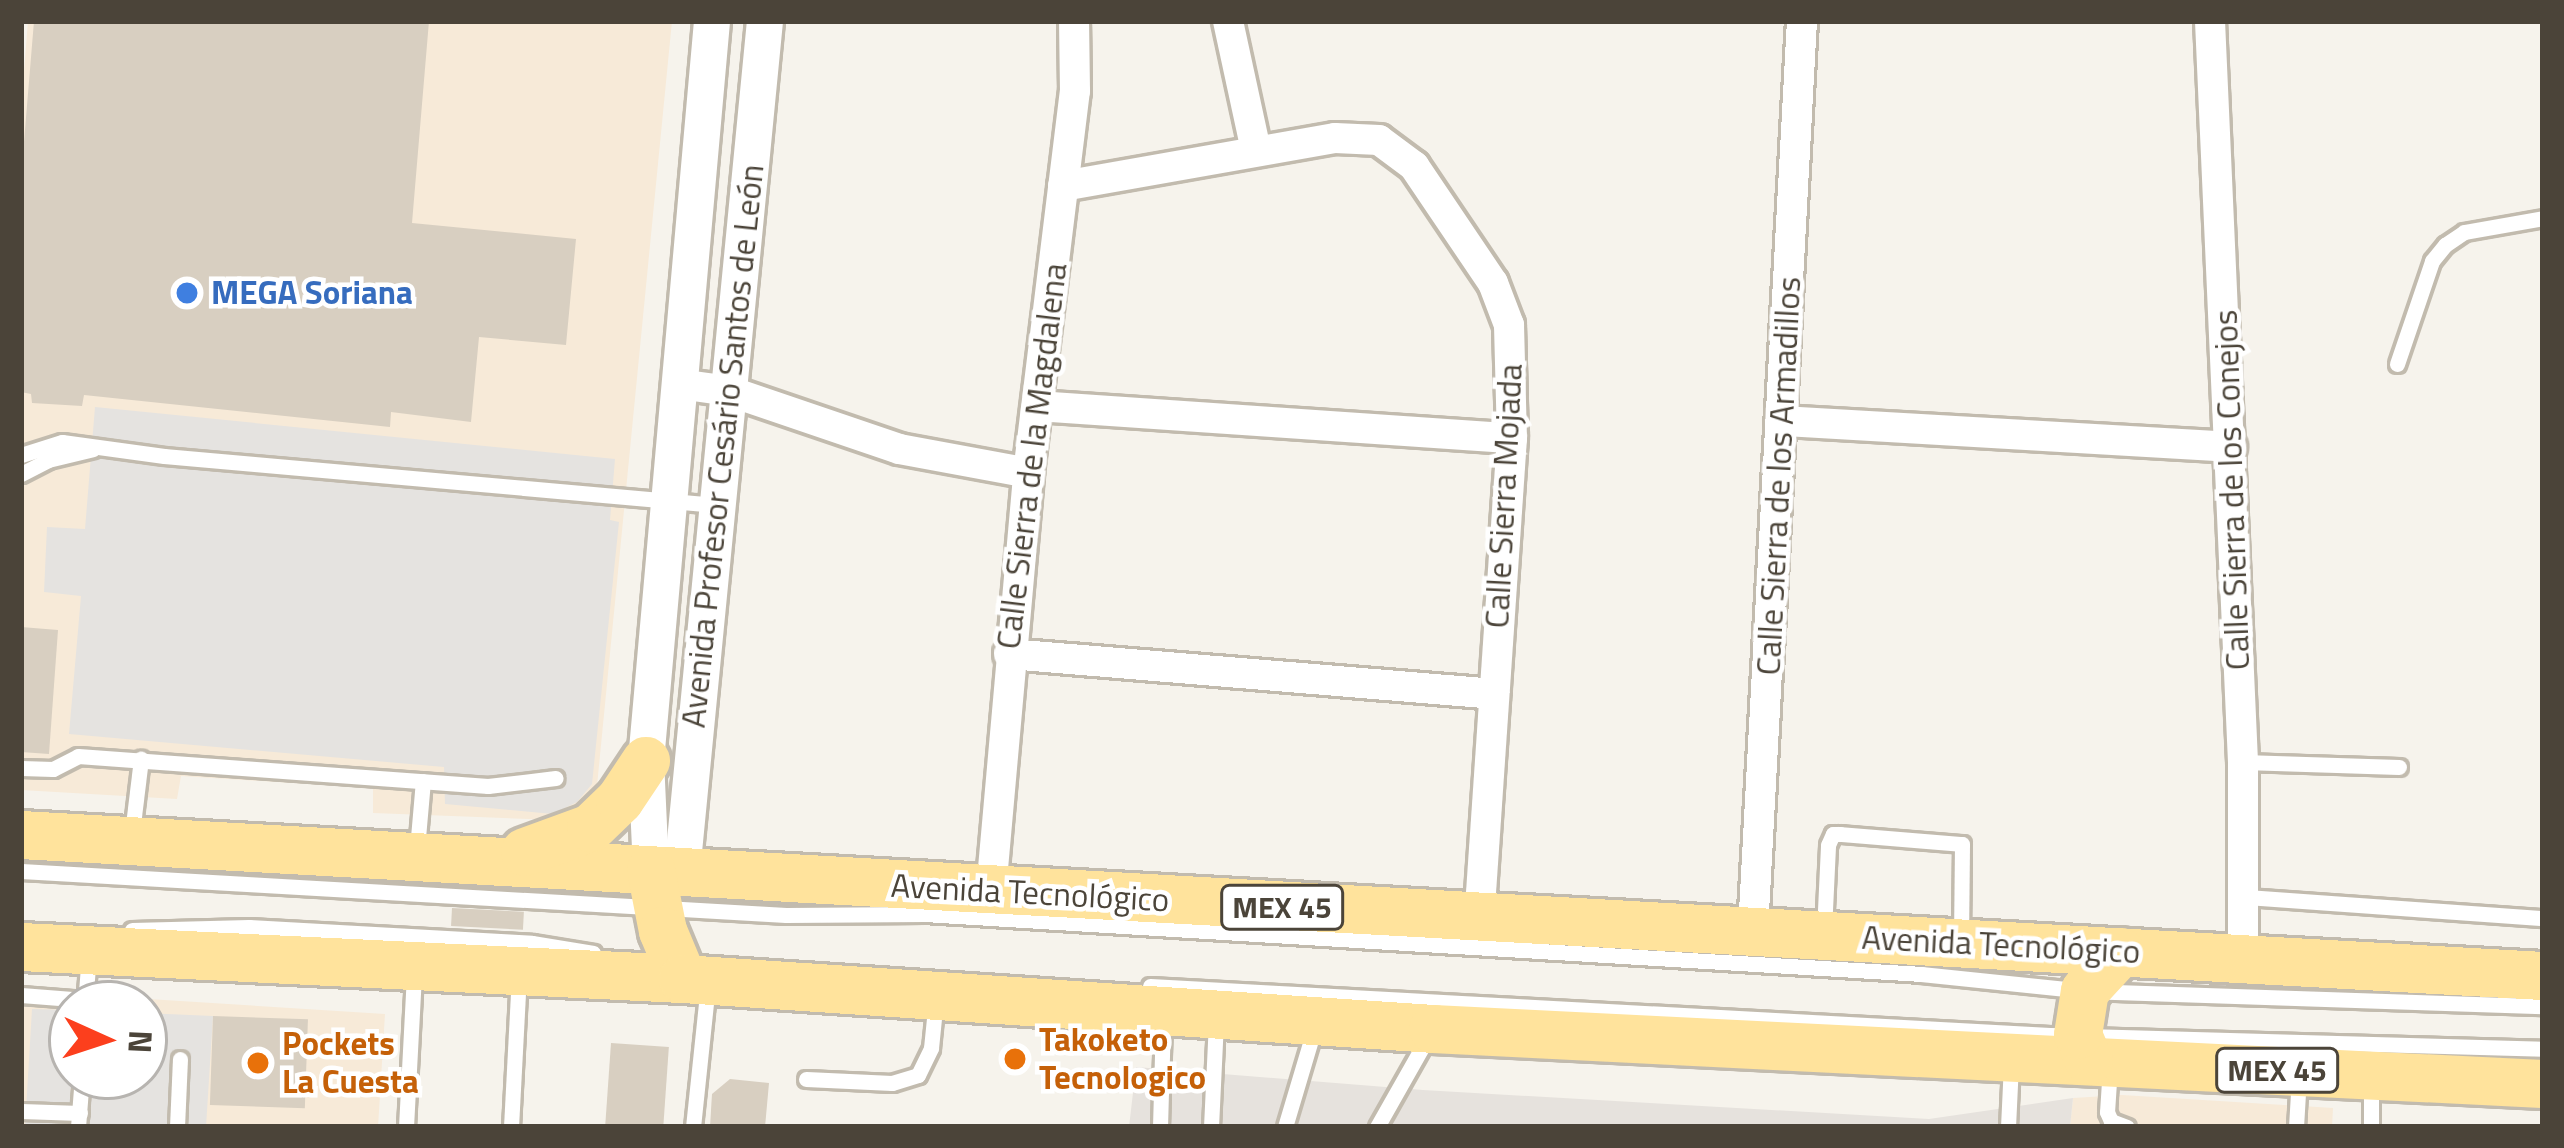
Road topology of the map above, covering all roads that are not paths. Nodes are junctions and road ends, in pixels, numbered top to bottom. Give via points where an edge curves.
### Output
1 (712, 21) edge
2 (764, 21) edge
3 (1074, 21) edge
4 (1228, 21) edge
5 (1802, 21) edge
6 (2210, 21) edge
7 (1256, 151) junction
8 (1063, 187) junction
9 (2543, 218) edge
10 (2397, 364) dead end
11 (679, 384) junction
12 (729, 392) junction
13 (1037, 406) junction
14 (1783, 421) junction
15 (1512, 438) junction
16 (102, 447) junction
17 (2231, 447) junction
18 (21, 454) edge
19 (1028, 473) junction
20 (21, 474) edge
21 (668, 501) junction
22 (716, 505) junction
23 (1009, 654) junction
24 (1494, 694) junction
25 (141, 759) junction
26 (646, 761) junction
27 (2243, 762) junction
28 (2399, 767) dead end
29 (21, 768) edge
30 (556, 778) dead end
31 (423, 781) junction
32 (28, 840) edge
33 (132, 842) junction
34 (416, 855) junction
35 (502, 860) junction
36 (663, 882) junction
37 (991, 891) junction
38 (2247, 897) junction
39 (1479, 918) junction
40 (2543, 918) edge
41 (1753, 931) junction
42 (1824, 935) junction
43 (100, 940) junction
44 (1960, 942) junction
45 (21, 947) edge
46 (2121, 952) junction
47 (606, 955) dead end
48 (2243, 959) junction
49 (414, 967) junction
50 (790, 967) dead end
51 (680, 970) junction
52 (519, 971) junction
53 (2543, 976) edge
54 (90, 980) edge
55 (936, 996) junction
56 (1143, 998) junction
57 (2543, 1006) edge
58 (1216, 1016) junction
59 (1317, 1022) junction
60 (1433, 1029) junction
61 (2091, 1038) junction
62 (2543, 1049) edge
63 (180, 1058) dead end
64 (2012, 1058) junction
65 (2299, 1071) junction
66 (2371, 1075) junction
67 (806, 1079) dead end
68 (2543, 1084) edge
69 (21, 1111) edge
70 (79, 1120) edge
71 (177, 1127) edge
72 (406, 1127) edge
73 (511, 1127) edge
74 (693, 1127) edge
75 (1160, 1127) edge
76 (1211, 1127) edge
77 (1286, 1127) edge
78 (1377, 1127) edge
79 (2008, 1127) edge
80 (2127, 1127) edge
81 (2296, 1127) edge
82 (2371, 1127) edge

1 - 11 street, Avenida Profesor Cesário Santos de León
2 - 12 street, Avenida Profesor Cesário Santos de León
3 - 8 street, Calle Sierra de la Magdalena
4 - 7 street
5 - 14 street, Calle Sierra de los Armadillos
6 - 17 street, Calle Sierra de los Conejos
7 - 8 street
7 - 15 street, Calle Sierra Mojada via 1359,136 1414,166 1499,295 1511,344
8 - 13 street, Calle Sierra de la Magdalena
9 - 10 lane via 2464,232 2445,245 2432,261
11 - 12 street
11 - 21 street, Avenida Profesor Cesário Santos de León
12 - 19 street via 899,449
12 - 22 street, Avenida Profesor Cesário Santos de León
13 - 15 street
13 - 19 street, Calle Sierra de la Magdalena
14 - 17 street
14 - 41 street, Calle Sierra de los Armadillos
15 - 24 street, Calle Sierra Mojada
16 - 18 lane via 62,442
16 - 20 lane
16 - 21 lane
17 - 27 street, Calle Sierra de los Conejos
19 - 23 street, Calle Sierra de la Magdalena
21 - 22 lane
21 - 26 street, Avenida Profesor Cesário Santos de León
22 - 36 street, Avenida Profesor Cesário Santos de León
23 - 24 street
23 - 37 street, Calle Sierra de la Magdalena
24 - 39 street, Calle Sierra Mojada
25 - 29 lane via 78,756 52,769
25 - 31 lane
25 - 33 lane
26 - 35 main road via 591,827
26 - 36 street, Avenida Profesor Cesário Santos de León
27 - 28 lane
27 - 38 street, Calle Sierra de los Conejos
30 - 31 lane via 488,786
31 - 34 lane
32 - 33 main road, Avenida Tecnológico / MEX 45
32 - 36 lane
33 - 34 main road, Avenida Tecnológico / MEX 45
34 - 35 main road, Avenida Tecnológico / MEX 45
35 - 36 main road, Avenida Tecnológico / MEX 45
36 - 37 main road, Avenida Tecnológico / MEX 45
36 - 51 main road
36 - 61 lane via 787,915 924,914 1873,971
37 - 39 main road, Avenida Tecnológico / MEX 45
38 - 40 lane
38 - 48 street, Calle Sierra de los Conejos
39 - 41 main road, Avenida Tecnológico / MEX 45
41 - 42 main road, Avenida Tecnológico / MEX 45
42 - 44 main road, Avenida Tecnológico / MEX 45
42 - 44 lane via 1828,845 1840,834 1961,844
43 - 45 main road, MEX 45
43 - 47 lane via 249,927 532,943
43 - 49 main road, MEX 45
43 - 54 lane
44 - 46 main road, Avenida Tecnológico / MEX 45
46 - 48 main road, Avenida Tecnológico / MEX 45
46 - 61 main road
48 - 53 main road, Avenida Tecnológico / MEX 45
49 - 52 main road, MEX 45
49 - 72 lane
50 - 51 lane
51 - 52 main road, MEX 45
51 - 55 main road, MEX 45
51 - 74 lane
52 - 73 lane
55 - 56 main road, MEX 45
55 - 67 lane via 931,1048 918,1075 892,1083
56 - 58 main road, MEX 45
56 - 61 lane
56 - 75 lane
57 - 61 lane
58 - 59 main road, MEX 45
58 - 76 lane
59 - 60 main road, MEX 45
59 - 77 lane
60 - 64 main road, MEX 45
60 - 78 lane
61 - 62 lane
61 - 64 main road, MEX 45
61 - 65 main road, MEX 45
61 - 80 lane via 2111,1121
63 - 71 lane
64 - 79 lane
65 - 66 main road, MEX 45
65 - 81 lane
66 - 68 main road, MEX 45
66 - 82 lane
69 - 70 lane

